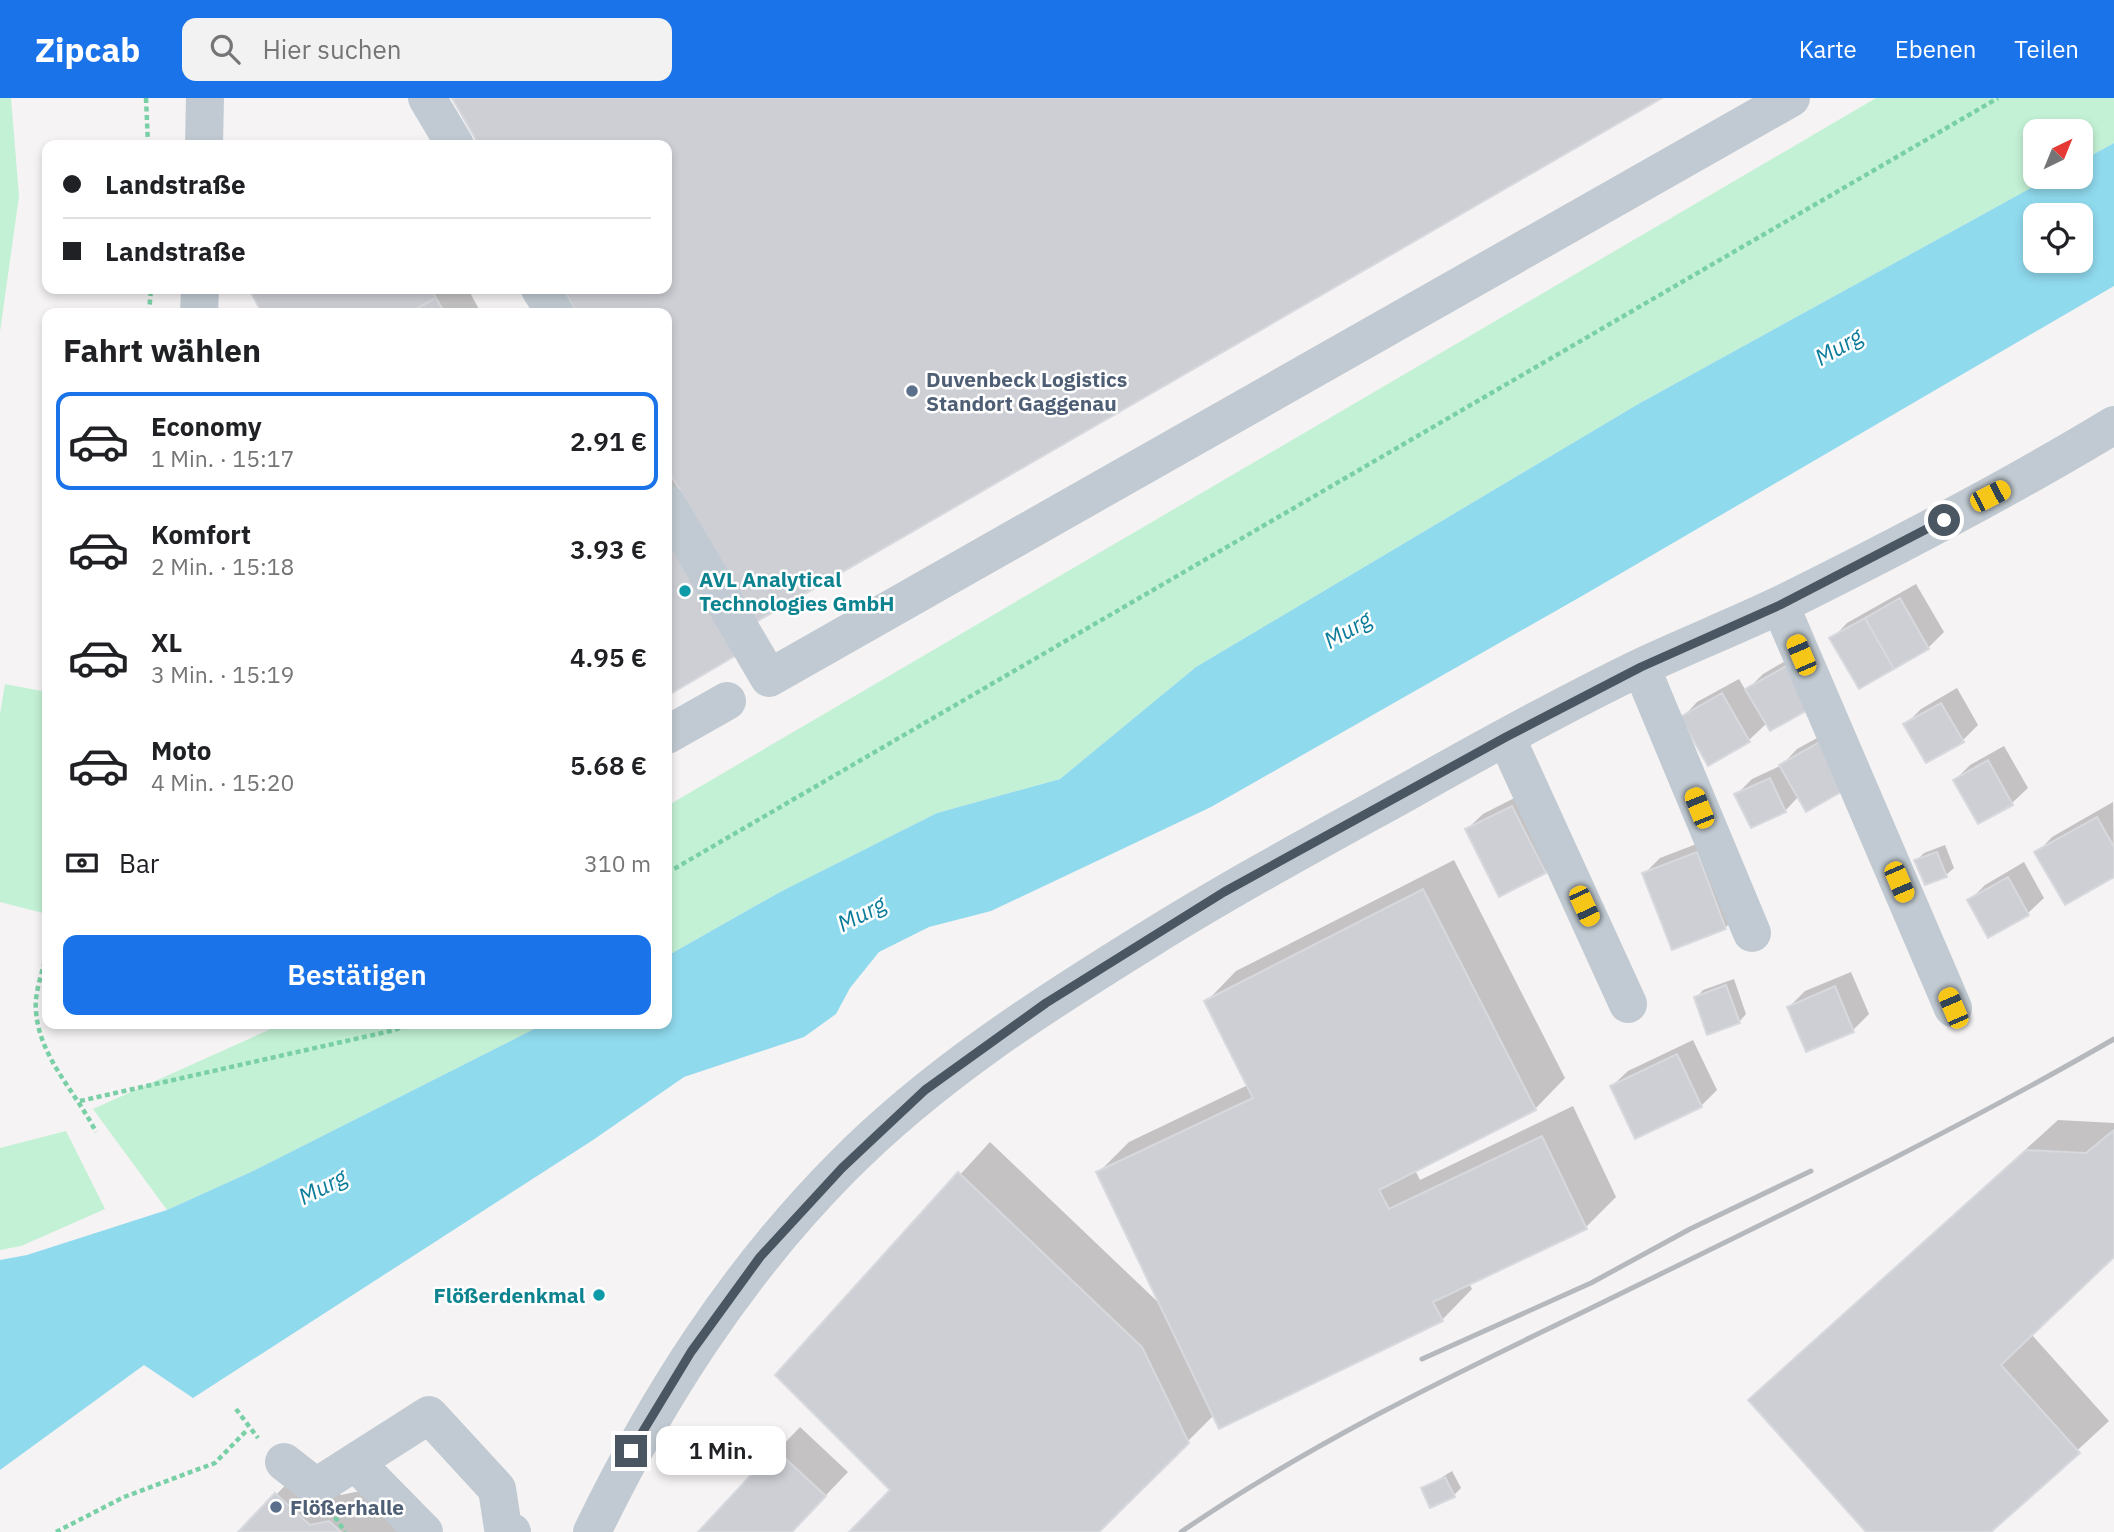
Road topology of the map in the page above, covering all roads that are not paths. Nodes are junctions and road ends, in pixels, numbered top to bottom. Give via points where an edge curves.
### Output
1 (205, 98) edge
2 (427, 98) edge
3 (1791, 98) edge
4 (204, 140) edge
5 (452, 140) edge
6 (2114, 425) edge
7 (672, 513) edge
8 (1780, 605) junction
9 (1641, 667) junction
10 (727, 701) dead end
11 (672, 733) edge
12 (1506, 737) junction
13 (1752, 933) dead end
14 (1628, 1004) dead end
15 (1953, 1008) dead end
16 (284, 1462) dead end
17 (355, 1462) junction
18 (502, 1531) edge
19 (424, 1532) edge
20 (592, 1532) edge

1 - 4 street
2 - 5 street
3 - 7 street via 769,678
6 - 8 street via 2037,472
8 - 9 street
8 - 15 street
9 - 12 street
9 - 13 street
10 - 11 street
12 - 14 street
12 - 20 street via 1224,892 1046,1003 925,1090 842,1168 760,1257 691,1352 631,1451
16 - 17 street via 316,1487
17 - 18 street via 429,1415 497,1489
17 - 19 street

